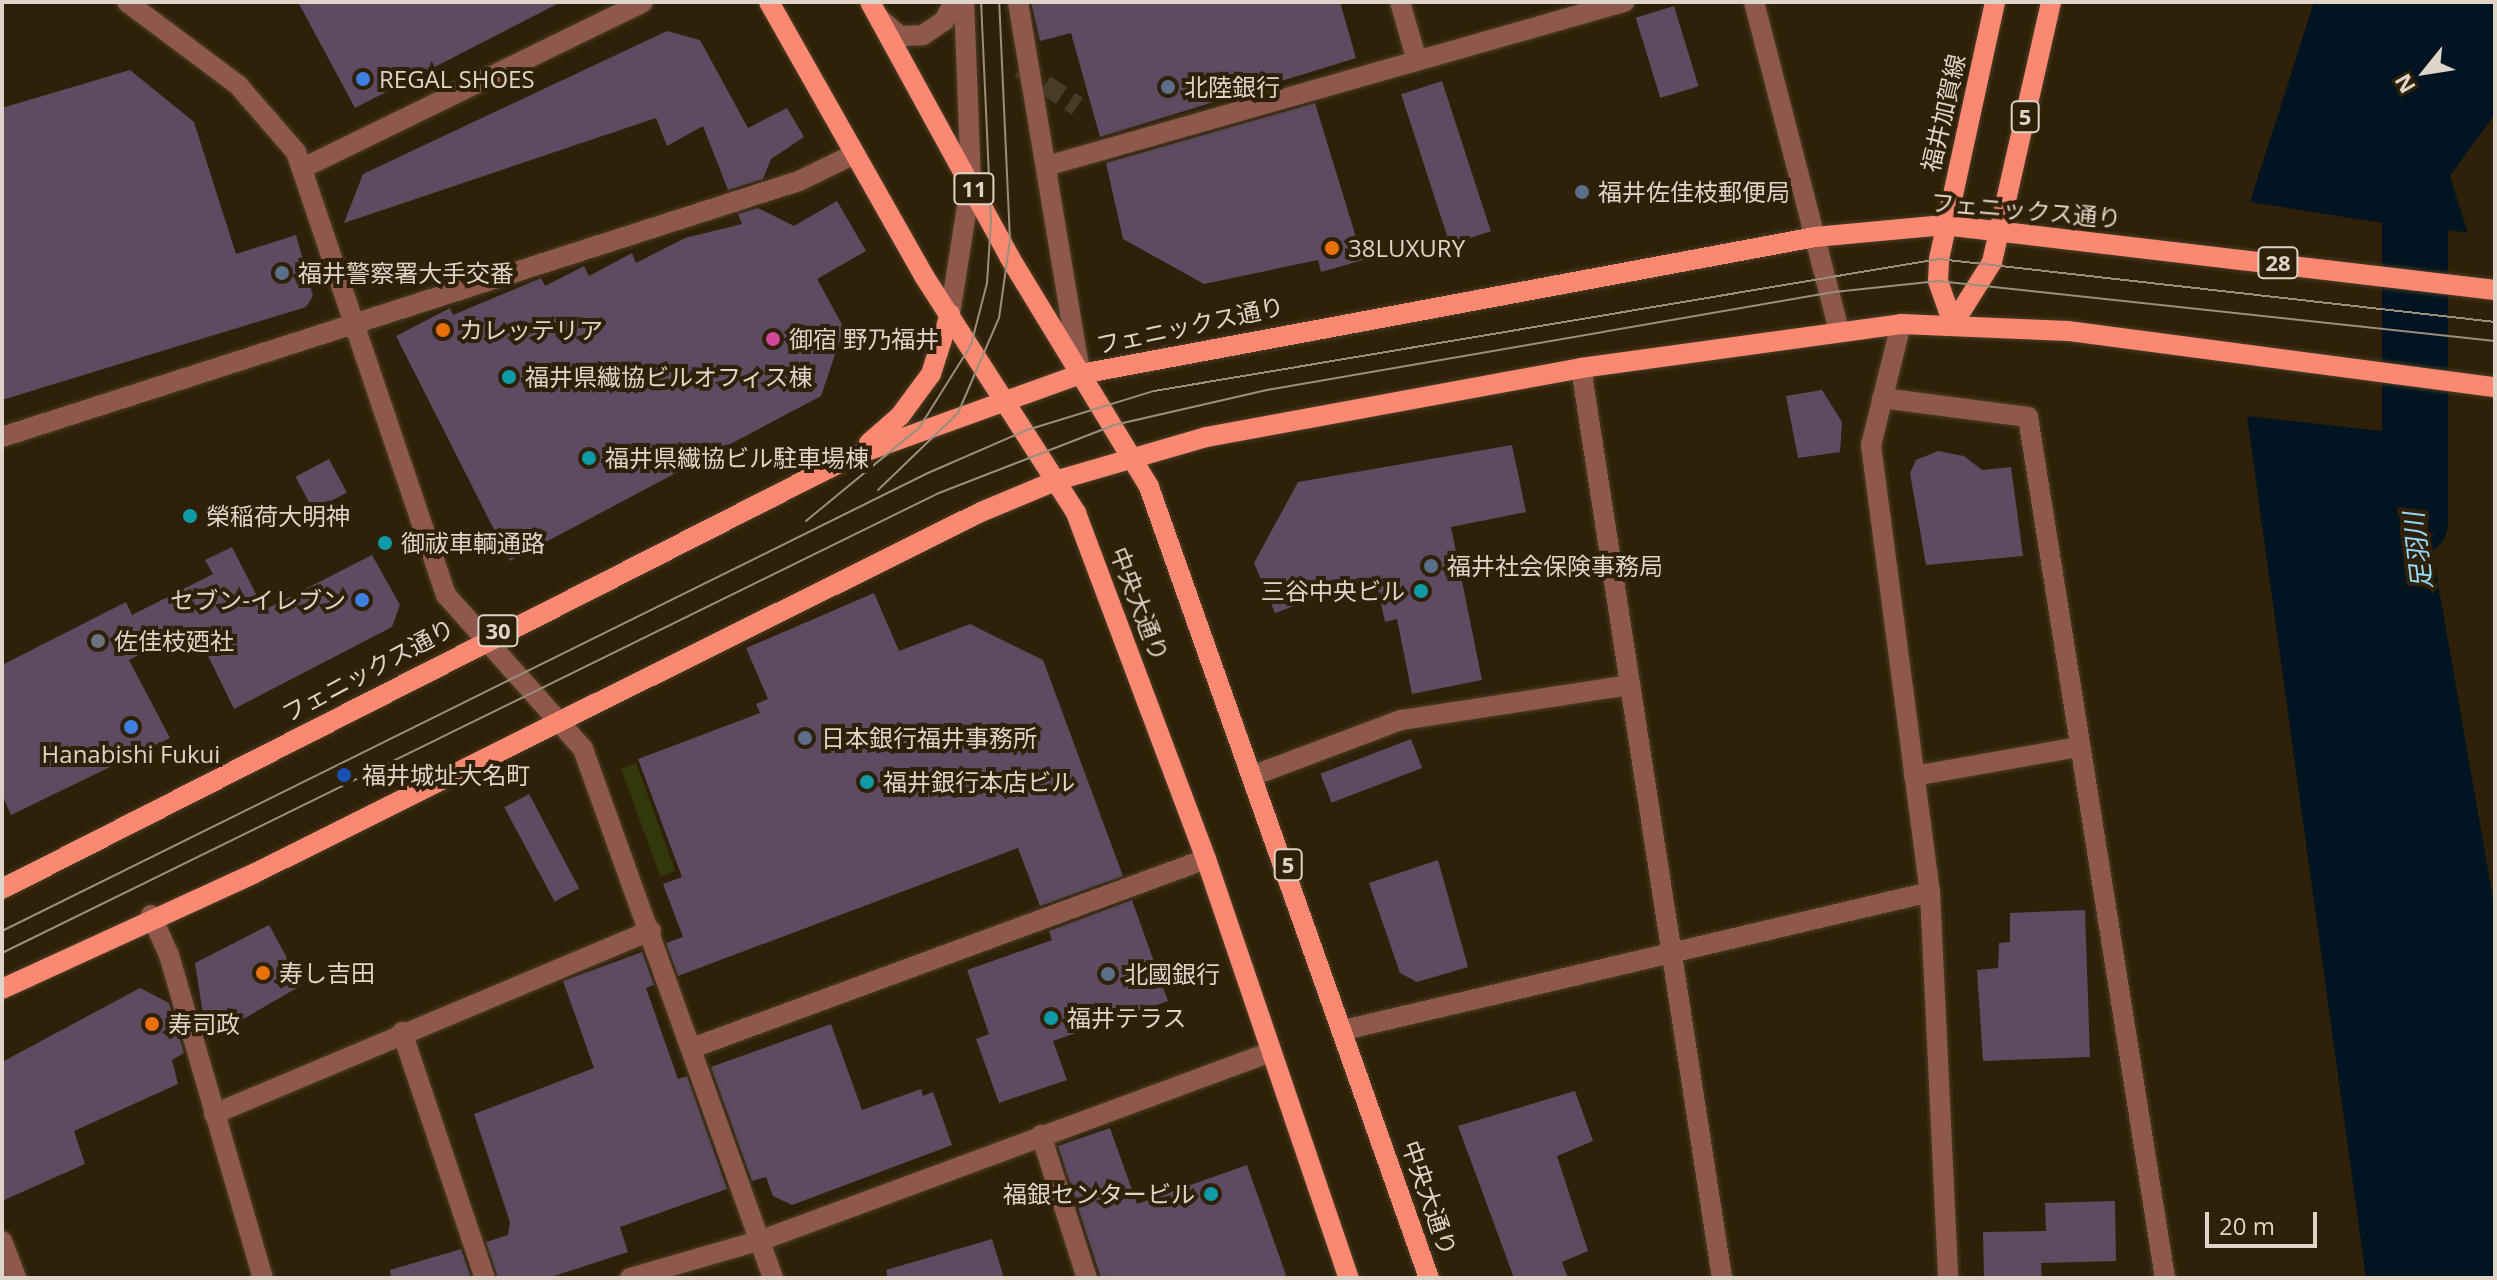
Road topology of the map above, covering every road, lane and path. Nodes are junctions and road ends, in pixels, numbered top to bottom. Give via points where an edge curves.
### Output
1 (127, 2) edge
2 (643, 2) edge
3 (769, 2) edge
4 (954, 2) edge
5 (964, 2) edge
6 (1018, 2) edge
7 (1400, 2) edge
8 (1624, 2) edge
9 (1754, 2) edge
10 (1995, 2) edge
11 (2051, 2) edge
12 (872, 5) edge
13 (1417, 61) junction
14 (854, 154) junction
15 (1050, 165) junction
16 (303, 168) junction
17 (971, 182) junction
18 (1944, 225) junction
19 (1999, 232) junction
20 (1815, 237) junction
21 (2495, 290) edge
22 (950, 314) junction
23 (353, 323) junction
24 (1901, 324) junction
25 (1953, 324) junction
26 (1839, 331) junction
27 (1581, 368) junction
28 (1081, 374) junction
29 (2495, 387) edge
30 (1005, 397) junction
31 (1882, 398) junction
32 (2, 437) edge
33 (853, 456) junction
34 (1134, 457) junction
35 (1058, 480) junction
36 (480, 640) junction
37 (1630, 685) junction
38 (559, 720) junction
39 (2078, 747) junction
40 (1257, 774) junction
41 (1914, 776) junction
42 (1206, 859) junction
43 (2, 889) edge
44 (1930, 892) junction
45 (151, 915) junction
46 (651, 930) junction
47 (1673, 955) junction
48 (2, 989) edge
49 (1344, 1030) junction
50 (402, 1032) junction
51 (695, 1047) junction
52 (1271, 1052) junction
53 (214, 1114) junction
54 (1041, 1135) junction
55 (762, 1240) junction
56 (2, 1241) edge
57 (16, 1278) edge
58 (263, 1278) edge
59 (485, 1278) edge
60 (630, 1278) edge
61 (773, 1278) edge
62 (1087, 1278) edge
63 (1349, 1278) edge
64 (1429, 1278) edge
65 (1722, 1278) edge
66 (1948, 1278) edge
67 (2165, 1278) edge

1 - 16 street via 238,85
2 - 16 street
3 - 14 main road, 中央大通り
4 - 12 street via 935,29 909,37 891,31
5 - 17 street
6 - 15 street
7 - 13 street
8 - 13 street
9 - 20 street
10 - 18 main road, 福井加賀線 / 5
11 - 19 main road, 5
12 - 17 main road, 中央大通り / 11
13 - 15 street
14 - 22 main road, 中央大通り
14 - 23 street via 799,181
15 - 28 street
16 - 23 street
17 - 22 street
17 - 28 main road, 中央大通り / 11
18 - 19 main road, フェニックス通り / 28
18 - 20 main road, フェニックス通り
18 - 25 main road, 福井加賀線 / 5 via 1938,281
19 - 21 main road, フェニックス通り / 28
19 - 25 main road, 5 via 1985,283
20 - 26 street
20 - 28 main road, フェニックス通り
22 - 30 main road, 中央大通り
22 - 33 main road via 917,395
23 - 32 street
23 - 36 street via 446,595
24 - 25 main road
24 - 26 main road
24 - 31 street
25 - 29 main road via 2068,331
26 - 27 main road
27 - 34 main road via 1274,423
27 - 37 street
28 - 30 main road, フェニックス通り
28 - 34 main road, 中央大通り
30 - 33 main road, フェニックス通り / 30
30 - 35 main road, 中央大通り
31 - 39 street via 2028,417
31 - 41 street via 1871,445
33 - 36 main road, フェニックス通り / 30
34 - 35 main road
34 - 40 main road, 中央大通り / 5
35 - 38 main road
35 - 42 main road, 中央大通り via 1109,591
36 - 38 street
36 - 43 main road, フェニックス通り / 30
37 - 40 street via 1401,720
37 - 47 street
38 - 45 main road via 253,874
38 - 46 street via 583,749
39 - 41 street
39 - 67 street
40 - 49 main road, 中央大通り / 5
41 - 44 street
42 - 51 street
42 - 52 main road, 中央大通り
44 - 47 street
44 - 66 street
45 - 48 main road
45 - 53 street via 169,955
46 - 50 street
46 - 51 street
47 - 49 street
47 - 65 street
49 - 64 main road, 中央大通り / 5
50 - 53 street
50 - 59 street
51 - 55 street
52 - 54 street
52 - 63 main road, 中央大通り
53 - 58 street
54 - 55 street
54 - 62 street
55 - 60 street
55 - 61 street
56 - 57 street

